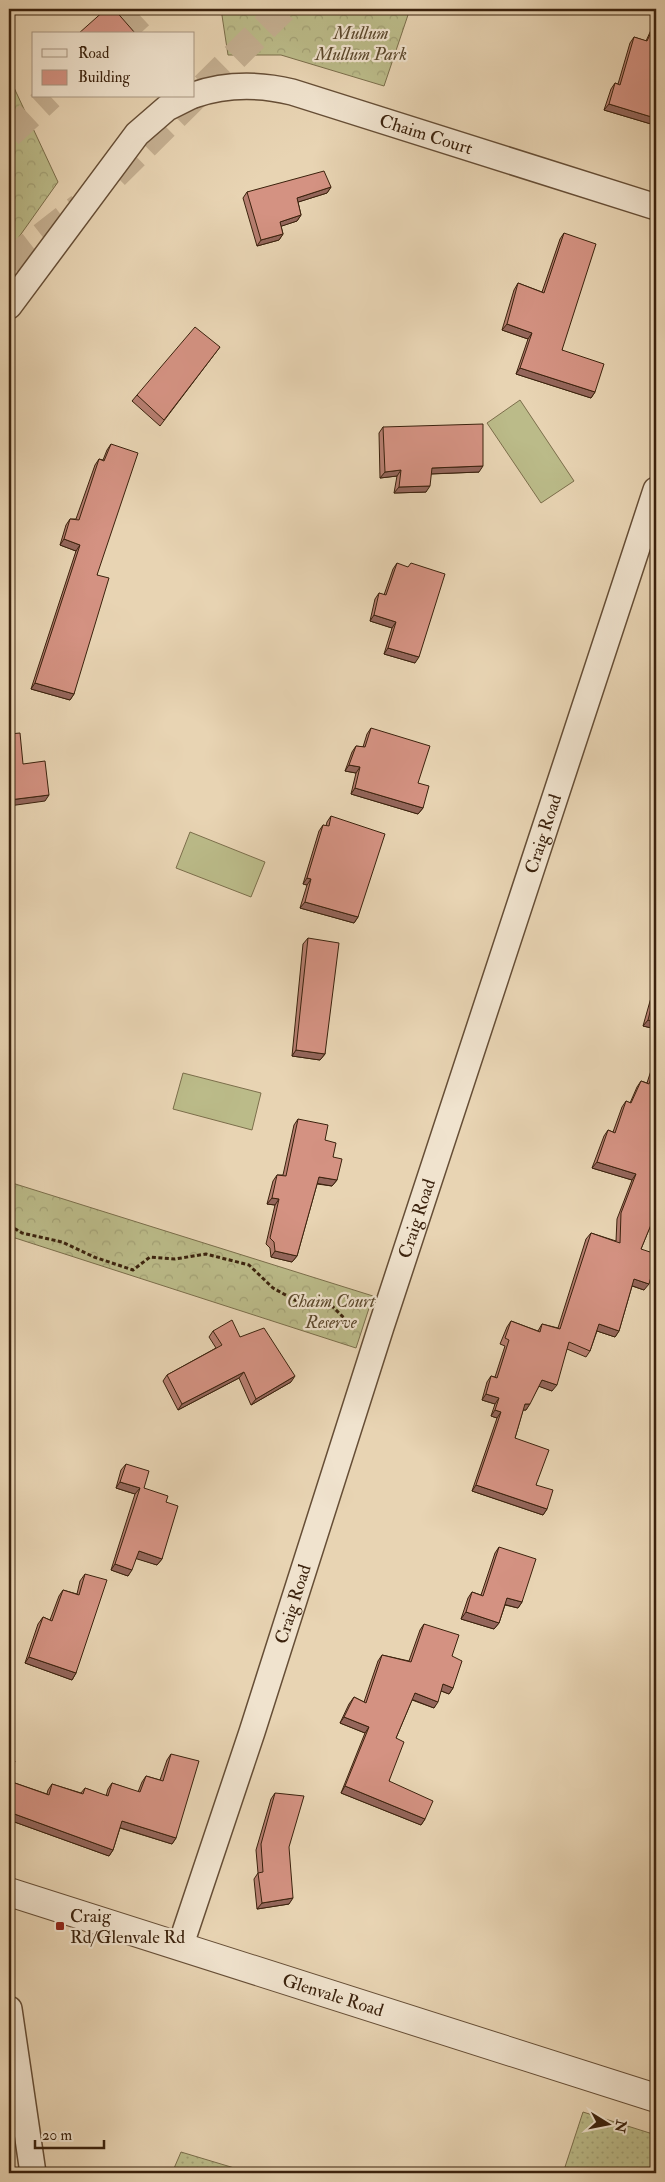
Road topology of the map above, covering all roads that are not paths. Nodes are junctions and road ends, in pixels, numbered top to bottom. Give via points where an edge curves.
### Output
1 (195, 95) edge
2 (188, 98) edge
3 (656, 207) edge
4 (9, 306) edge
5 (656, 490) edge
6 (9, 1892) edge
7 (180, 1947) junction
8 (9, 2009) edge
9 (656, 2098) edge
10 (33, 2173) edge

1 - 3 street, Chaim Court via 240,86 292,92
2 - 4 street, Chaim Court via 167,108 137,134
5 - 7 street, Craig Road
6 - 7 street, Glenvale Road
7 - 9 street, Glenvale Road
8 - 10 street

